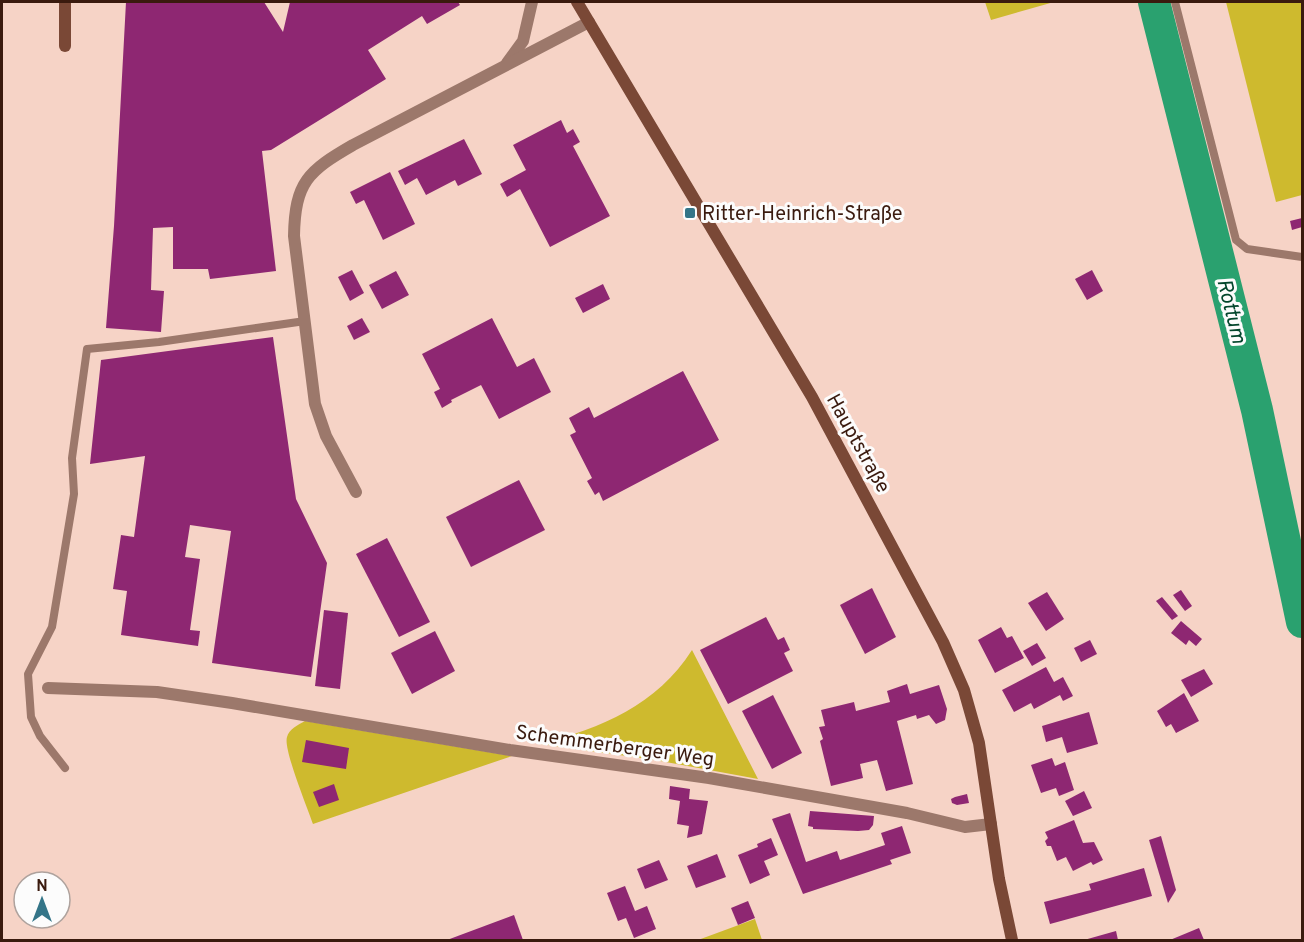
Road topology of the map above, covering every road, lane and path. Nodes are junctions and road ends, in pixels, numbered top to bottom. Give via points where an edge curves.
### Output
1 (65, 2) edge
2 (532, 2) edge
3 (577, 2) edge
4 (1175, 2) edge
5 (590, 22) junction
6 (65, 46) dead end
7 (505, 67) junction
8 (1302, 257) edge
9 (304, 321) junction
10 (356, 492) dead end
11 (48, 688) dead end
12 (65, 768) dead end
13 (990, 824) junction
14 (1012, 940) edge

1 - 6 main road
2 - 7 street via 523,41
3 - 5 main road, Hauptstraße
4 - 8 lane via 1236,240 1247,249
5 - 7 street
5 - 13 main road, Hauptstraße via 801,377 943,642 964,690 979,743
7 - 9 street via 321,164 302,184 294,213 294,236
9 - 10 street via 315,404 326,436
9 - 12 lane via 87,349 72,458 74,494 52,627 28,674 31,717 39,736
11 - 13 street, Schemmerberger Weg via 157,692 232,702 510,750 721,780 965,827
13 - 14 main road, Hauptstraße

